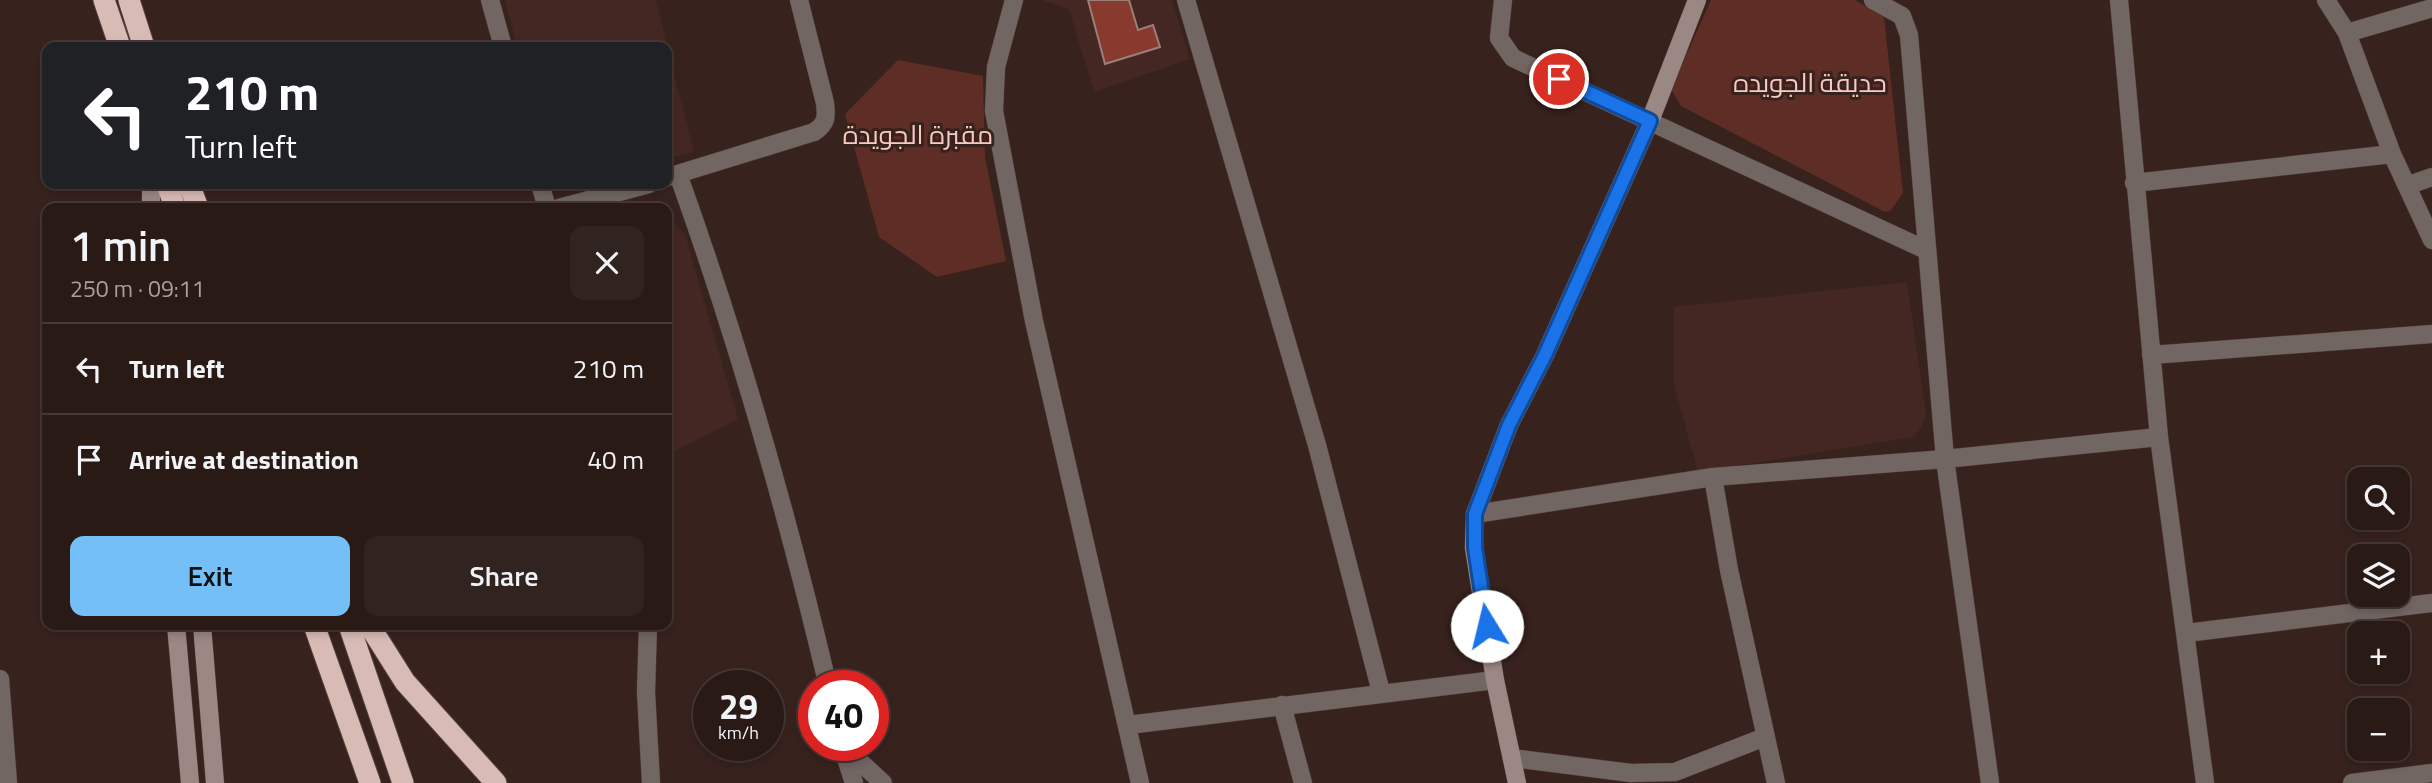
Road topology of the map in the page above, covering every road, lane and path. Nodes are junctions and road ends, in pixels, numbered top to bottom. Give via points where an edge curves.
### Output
1 (104, 0) edge
2 (129, 0) edge
3 (489, 0) edge
4 (799, 0) edge
5 (1014, 0) edge
6 (1186, 0) edge
7 (1503, 0) edge
8 (1697, 0) edge
9 (1873, 0) edge
10 (2119, 0) edge
11 (2326, 0) edge
12 (2432, 8) edge
13 (2347, 33) junction
14 (118, 42) edge
15 (142, 42) edge
16 (502, 42) edge
17 (1650, 121) junction
18 (2392, 154) junction
19 (673, 176) edge
20 (2432, 177) edge
21 (2134, 183) junction
22 (2409, 185) junction
23 (630, 189) edge
24 (578, 203) edge
25 (2432, 240) edge
26 (1926, 250) junction
27 (2432, 334) edge
28 (2151, 355) junction
29 (2160, 437) junction
30 (1945, 459) junction
31 (1713, 477) junction
32 (1475, 514) junction
33 (2432, 603) edge
34 (176, 630) edge
35 (202, 630) edge
36 (316, 630) edge
37 (351, 630) edge
38 (372, 630) edge
39 (648, 630) edge
40 (2186, 633) junction
41 (824, 670) edge
42 (0, 679) edge
43 (1495, 680) junction
44 (1381, 692) junction
45 (1282, 705) junction
46 (1128, 725) junction
47 (1765, 737) junction
48 (1512, 758) junction
49 (847, 761) edge
50 (859, 761) edge
51 (2432, 773) edge
52 (8, 783) edge
53 (190, 783) edge
54 (215, 783) edge
55 (370, 783) edge
56 (403, 783) edge
57 (496, 783) edge
58 (651, 783) edge
59 (854, 783) edge
60 (883, 783) edge
61 (1140, 783) edge
62 (1303, 783) edge
63 (1517, 783) edge
64 (1776, 783) edge
65 (1990, 783) edge
66 (2205, 783) edge
67 (2352, 783) edge

1 - 14 highway
2 - 15 highway
3 - 16 street
4 - 19 street via 825,103 827,118 822,127
5 - 46 street via 996,68 994,111 1034,321
6 - 44 street via 1317,445
7 - 17 street via 1499,38 1513,58
8 - 17 street
9 - 26 street via 1902,16 1909,35
10 - 21 street
11 - 13 street
12 - 13 street
13 - 18 street
17 - 26 street
17 - 32 street via 1509,425
18 - 21 street
18 - 22 street
19 - 41 street via 703,243 764,444
20 - 22 street
21 - 28 street
22 - 25 street
23 - 24 street
26 - 30 street
27 - 28 street
28 - 29 street
29 - 30 street
29 - 40 street
30 - 31 street
30 - 65 street
31 - 32 street
31 - 47 street
32 - 43 street via 1475,548
33 - 40 street
34 - 53 street
35 - 54 street
36 - 55 highway
37 - 56 highway
38 - 57 highway via 405,682
39 - 58 street
40 - 66 street
42 - 52 street
43 - 44 street
43 - 48 street
44 - 45 street
45 - 46 street
45 - 62 street
46 - 61 street
47 - 48 street via 1675,772 1631,773
47 - 64 street
48 - 63 street
49 - 59 street
50 - 60 street
51 - 67 street

